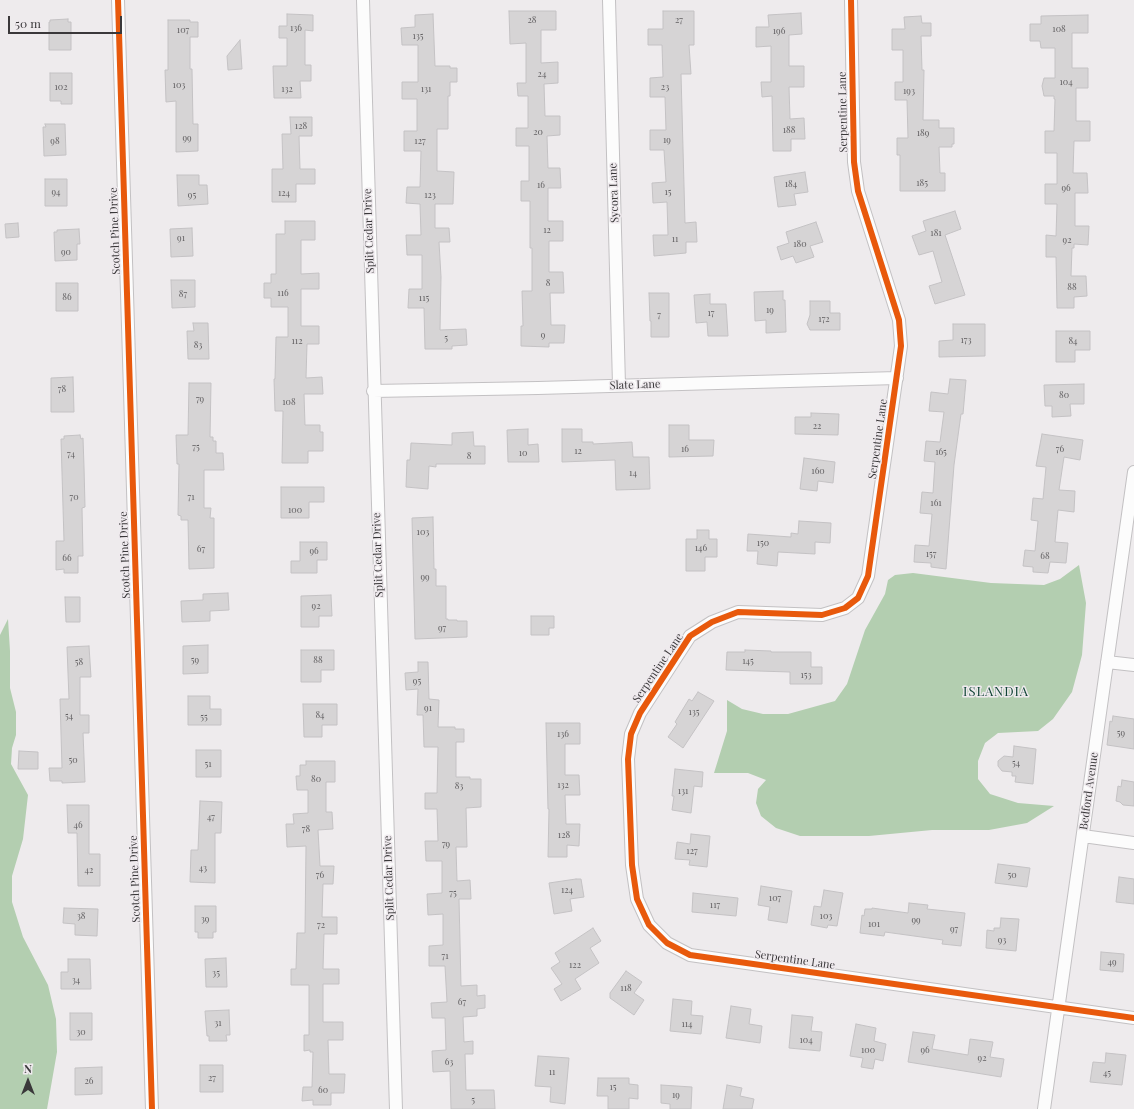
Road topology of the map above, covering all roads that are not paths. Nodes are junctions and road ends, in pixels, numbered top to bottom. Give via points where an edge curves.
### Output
1 (118, 0) edge
2 (363, 0) edge
3 (609, 0) edge
4 (851, 0) edge
5 (897, 378) junction
6 (619, 385) junction
7 (373, 391) junction
8 (1134, 472) edge
9 (1107, 662) junction
10 (1134, 666) edge
11 (1083, 836) junction
12 (1134, 842) edge
13 (1058, 1008) junction
14 (1134, 1018) edge
15 (152, 1109) edge
16 (396, 1109) edge
17 (1044, 1109) edge

1 - 15 street, Scotch Pine Drive
2 - 7 street, Split Cedar Drive
3 - 6 street, Sycora Lane
4 - 5 street, Serpentine Lane via 854,162 858,191 900,320 901,346
5 - 6 street, Slate Lane
5 - 13 street, Serpentine Lane via 868,576 858,598 845,608 822,615 738,612 712,622 690,636 640,713 631,734 628,759 632,865 637,899 649,925 667,943 690,955
6 - 7 street, Slate Lane
7 - 16 street, Split Cedar Drive
8 - 9 street, Bedford Avenue
9 - 10 street
9 - 11 street, Bedford Avenue
11 - 12 street
11 - 13 street, Bedford Avenue
13 - 14 street, Serpentine Lane
13 - 17 street, Bedford Avenue

